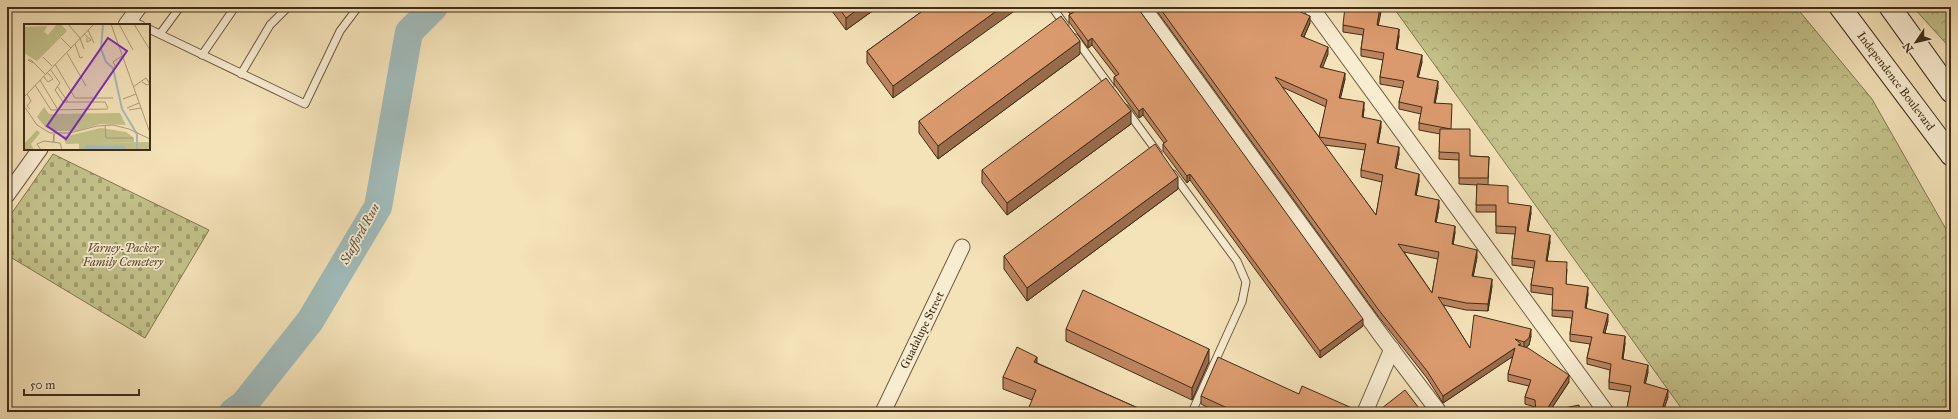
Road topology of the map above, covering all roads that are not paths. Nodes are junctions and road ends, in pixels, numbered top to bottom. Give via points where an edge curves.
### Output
1 (139, 7) edge
2 (180, 7) edge
3 (235, 7) edge
4 (288, 7) edge
5 (358, 7) edge
6 (1052, 7) edge
7 (1143, 7) edge
8 (1311, 7) edge
9 (1840, 7) edge
10 (1890, 7) edge
11 (132, 23) edge
12 (150, 29) edge
13 (160, 34) junction
14 (202, 55) junction
15 (241, 74) junction
16 (1112, 90) edge
17 (1951, 92) edge
18 (1121, 102) edge
19 (39, 150) edge
20 (1951, 155) edge
21 (1163, 160) edge
22 (1168, 166) edge
23 (7, 195) edge
24 (962, 248) dead end
25 (1392, 349) junction
26 (1604, 410) edge
27 (883, 412) edge
28 (1192, 412) edge
29 (1365, 412) edge
30 (1439, 412) edge

1 - 11 street
2 - 13 lane
3 - 14 lane
4 - 15 lane via 270,25
5 - 15 lane via 340,31 305,104
6 - 16 lane
7 - 25 street
8 - 26 street
9 - 20 main road, Independence Boulevard
10 - 17 main road
12 - 13 lane
13 - 14 lane
14 - 15 lane
18 - 21 lane
19 - 23 street
22 - 28 lane via 1237,261 1246,282 1242,302
24 - 27 street, Guadalupe Street
25 - 29 street
25 - 30 street

